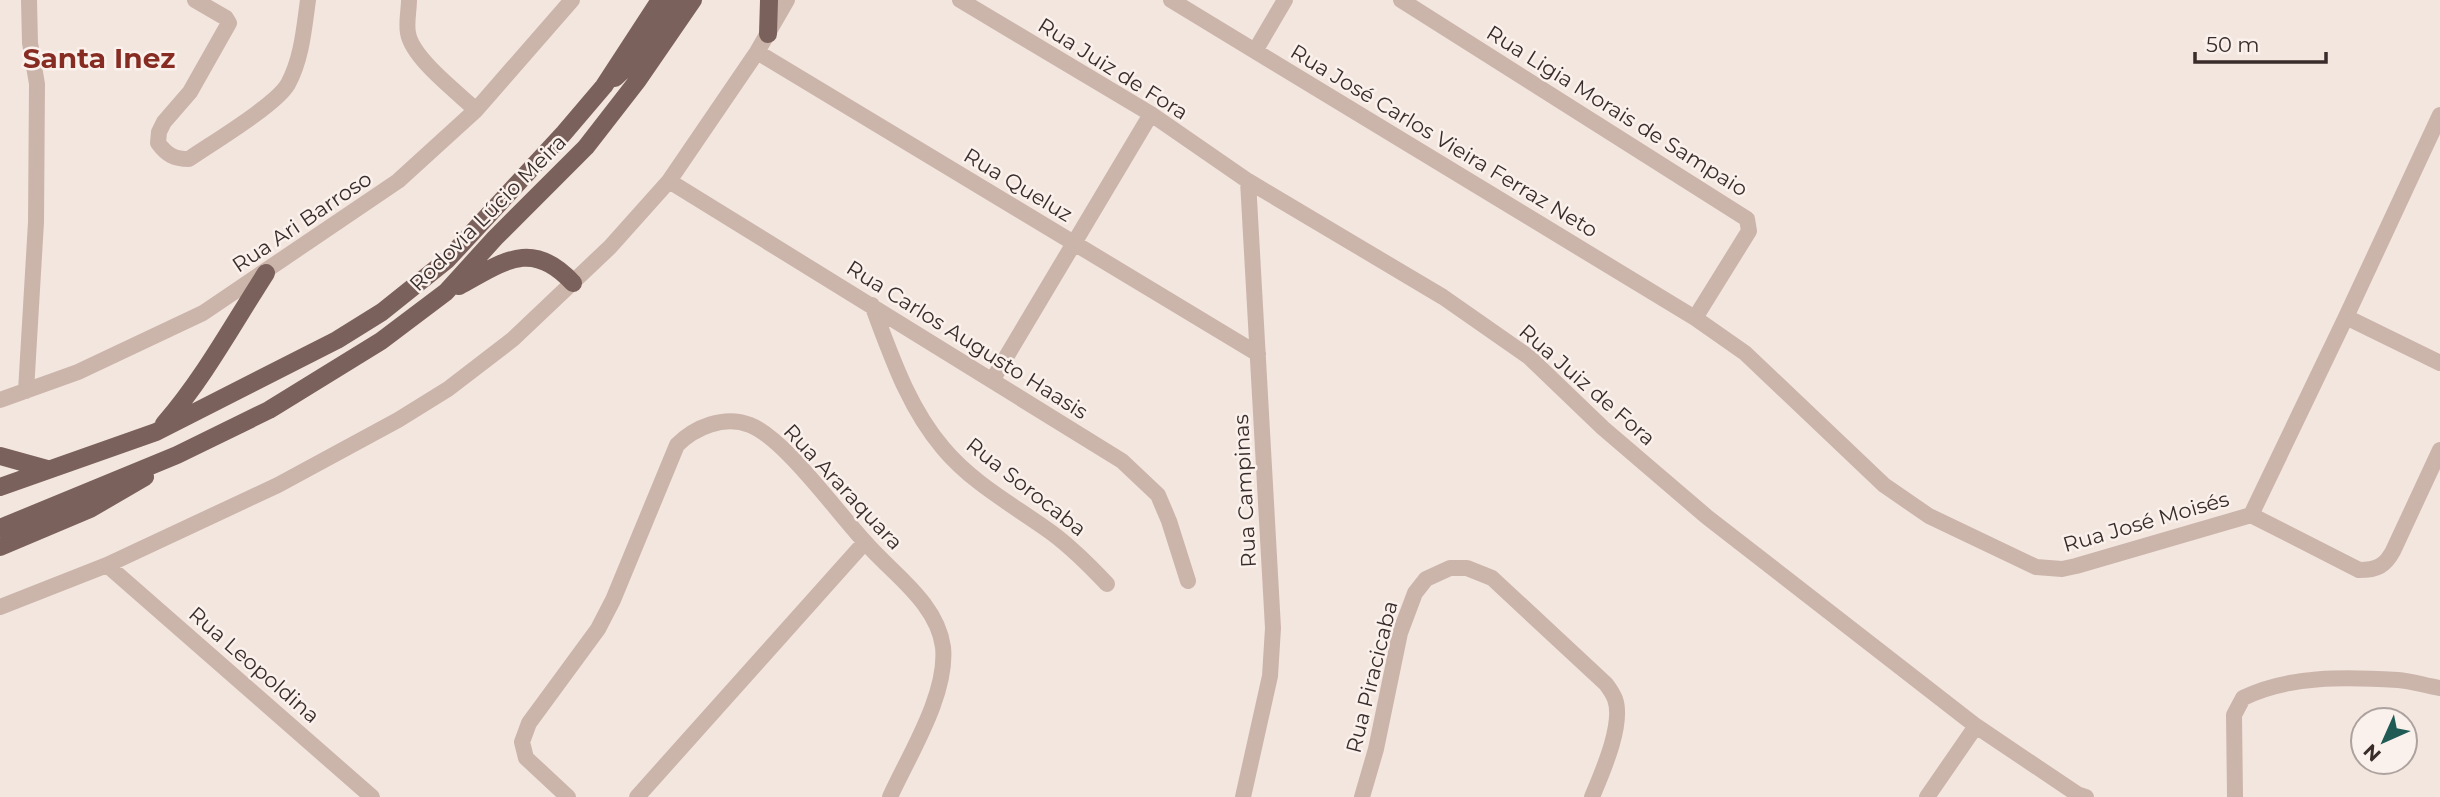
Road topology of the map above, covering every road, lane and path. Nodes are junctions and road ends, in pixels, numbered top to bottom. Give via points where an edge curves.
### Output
1 (29, 0) edge
2 (195, 0) edge
3 (308, 0) edge
4 (409, 0) edge
5 (572, 0) edge
6 (660, 0) edge
7 (706, 0) edge
8 (769, 0) edge
9 (787, 0) edge
10 (960, 0) edge
11 (1171, 0) edge
12 (1285, 0) edge
13 (1401, 0) edge
14 (685, 5) edge
15 (768, 34) junction
16 (1255, 51) junction
17 (757, 52) junction
18 (604, 86) junction
19 (476, 110) junction
20 (1151, 114) junction
21 (2440, 115) edge
22 (668, 181) junction
23 (1248, 181) junction
24 (1074, 243) junction
25 (266, 273) junction
26 (573, 283) junction
27 (446, 292) junction
28 (872, 305) junction
29 (2346, 317) junction
30 (1695, 318) junction
31 (1258, 354) junction
32 (2440, 363) edge
33 (993, 379) junction
34 (26, 391) junction
35 (0, 400) edge
36 (156, 432) junction
37 (2440, 450) edge
38 (177, 455) junction
39 (0, 456) edge
40 (47, 469) junction
41 (0, 486) edge
42 (2251, 514) junction
43 (0, 528) edge
44 (865, 542) junction
45 (0, 547) edge
46 (107, 565) junction
47 (1188, 581) dead end
48 (1107, 584) dead end
49 (0, 607) edge
50 (2440, 688) edge
51 (1976, 726) junction
52 (372, 797) edge
53 (568, 797) edge
54 (637, 797) edge
55 (890, 797) edge
56 (1243, 797) edge
57 (1362, 797) edge
58 (1592, 797) edge
59 (1927, 797) edge
60 (2086, 797) edge
61 (2235, 797) edge

1 - 34 street via 37,84 36,222
2 - 3 street via 229,23 190,92 159,132 158,143 175,159 189,159 274,100 287,85 300,53
4 - 19 street via 412,45
5 - 19 street, Rua Ari Barroso
6 - 18 main road, Rodovia Lúcio Meira
7 - 14 main road
8 - 15 main road
9 - 15 street
10 - 20 street, Rua Juiz de Fora
11 - 16 street, Rua José Carlos Vieira Ferraz Neto
12 - 16 street
13 - 30 street, Rua Ligia Morais de Sampaio via 1747,219 1749,231
14 - 18 main road via 645,50
14 - 27 main road, Rodovia Lúcio Meira via 638,79 586,147
15 - 17 street
16 - 30 street, Rua José Carlos Vieira Ferraz Neto
17 - 22 street
17 - 24 street, Rua Queluz
18 - 36 main road, Rodovia Lúcio Meira via 447,260 382,312 337,340
19 - 25 street, Rua Ari Barroso via 398,181
20 - 23 street, Rua Juiz de Fora
20 - 24 street
21 - 29 street, Rua José Moisés
22 - 26 street
22 - 28 street, Rua Carlos Augusto Haasis
23 - 31 street, Rua Campinas
23 - 51 street, Rua Juiz de Fora via 1443,297 1528,357 1707,517
24 - 31 street, Rua Queluz
24 - 33 street
25 - 34 street, Rua Ari Barroso via 203,313 78,372
25 - 36 main road via 186,399
26 - 27 main road via 551,262 520,257
26 - 46 street via 513,339 398,420 278,485
27 - 38 main road, Rodovia Lúcio Meira via 332,372 269,410
28 - 33 street, Rua Carlos Augusto Haasis
28 - 48 street, Rua Sorocaba via 917,413 943,449 971,477 1078,555
29 - 32 street
29 - 42 street, Rua José Moisés
30 - 42 street, Rua José Moisés via 1745,353 1884,485 1929,516 2036,567 2076,566
31 - 56 street, Rua Campinas via 1273,628 1270,676
33 - 47 street, Rua Carlos Augusto Haasis via 1143,478 1158,495 1170,521
34 - 35 street, Rua Ari Barroso
36 - 40 main road, Rodovia Lúcio Meira
37 - 42 street via 2388,561 2377,569 2359,570
38 - 43 main road, Rodovia Lúcio Meira
38 - 45 main road via 90,509
39 - 40 main road
40 - 41 main road, Rodovia Lúcio Meira
44 - 53 street, Rua Araraquara via 762,431 731,421 706,425 689,434 677,445 598,629 529,723 522,742 526,758
44 - 54 street
44 - 55 street, Rua Araraquara via 923,603 939,630 943,649 931,709
46 - 49 street
46 - 52 street, Rua Leopoldina
50 - 61 street via 2400,680 2322,679 2284,684 2243,698 2234,715
51 - 59 street
51 - 60 street, Rua Juiz de Fora
57 - 58 street, Rua Piracicaba via 1400,633 1415,593 1426,579 1450,568 1467,568 1503,587 1611,691 1618,718

